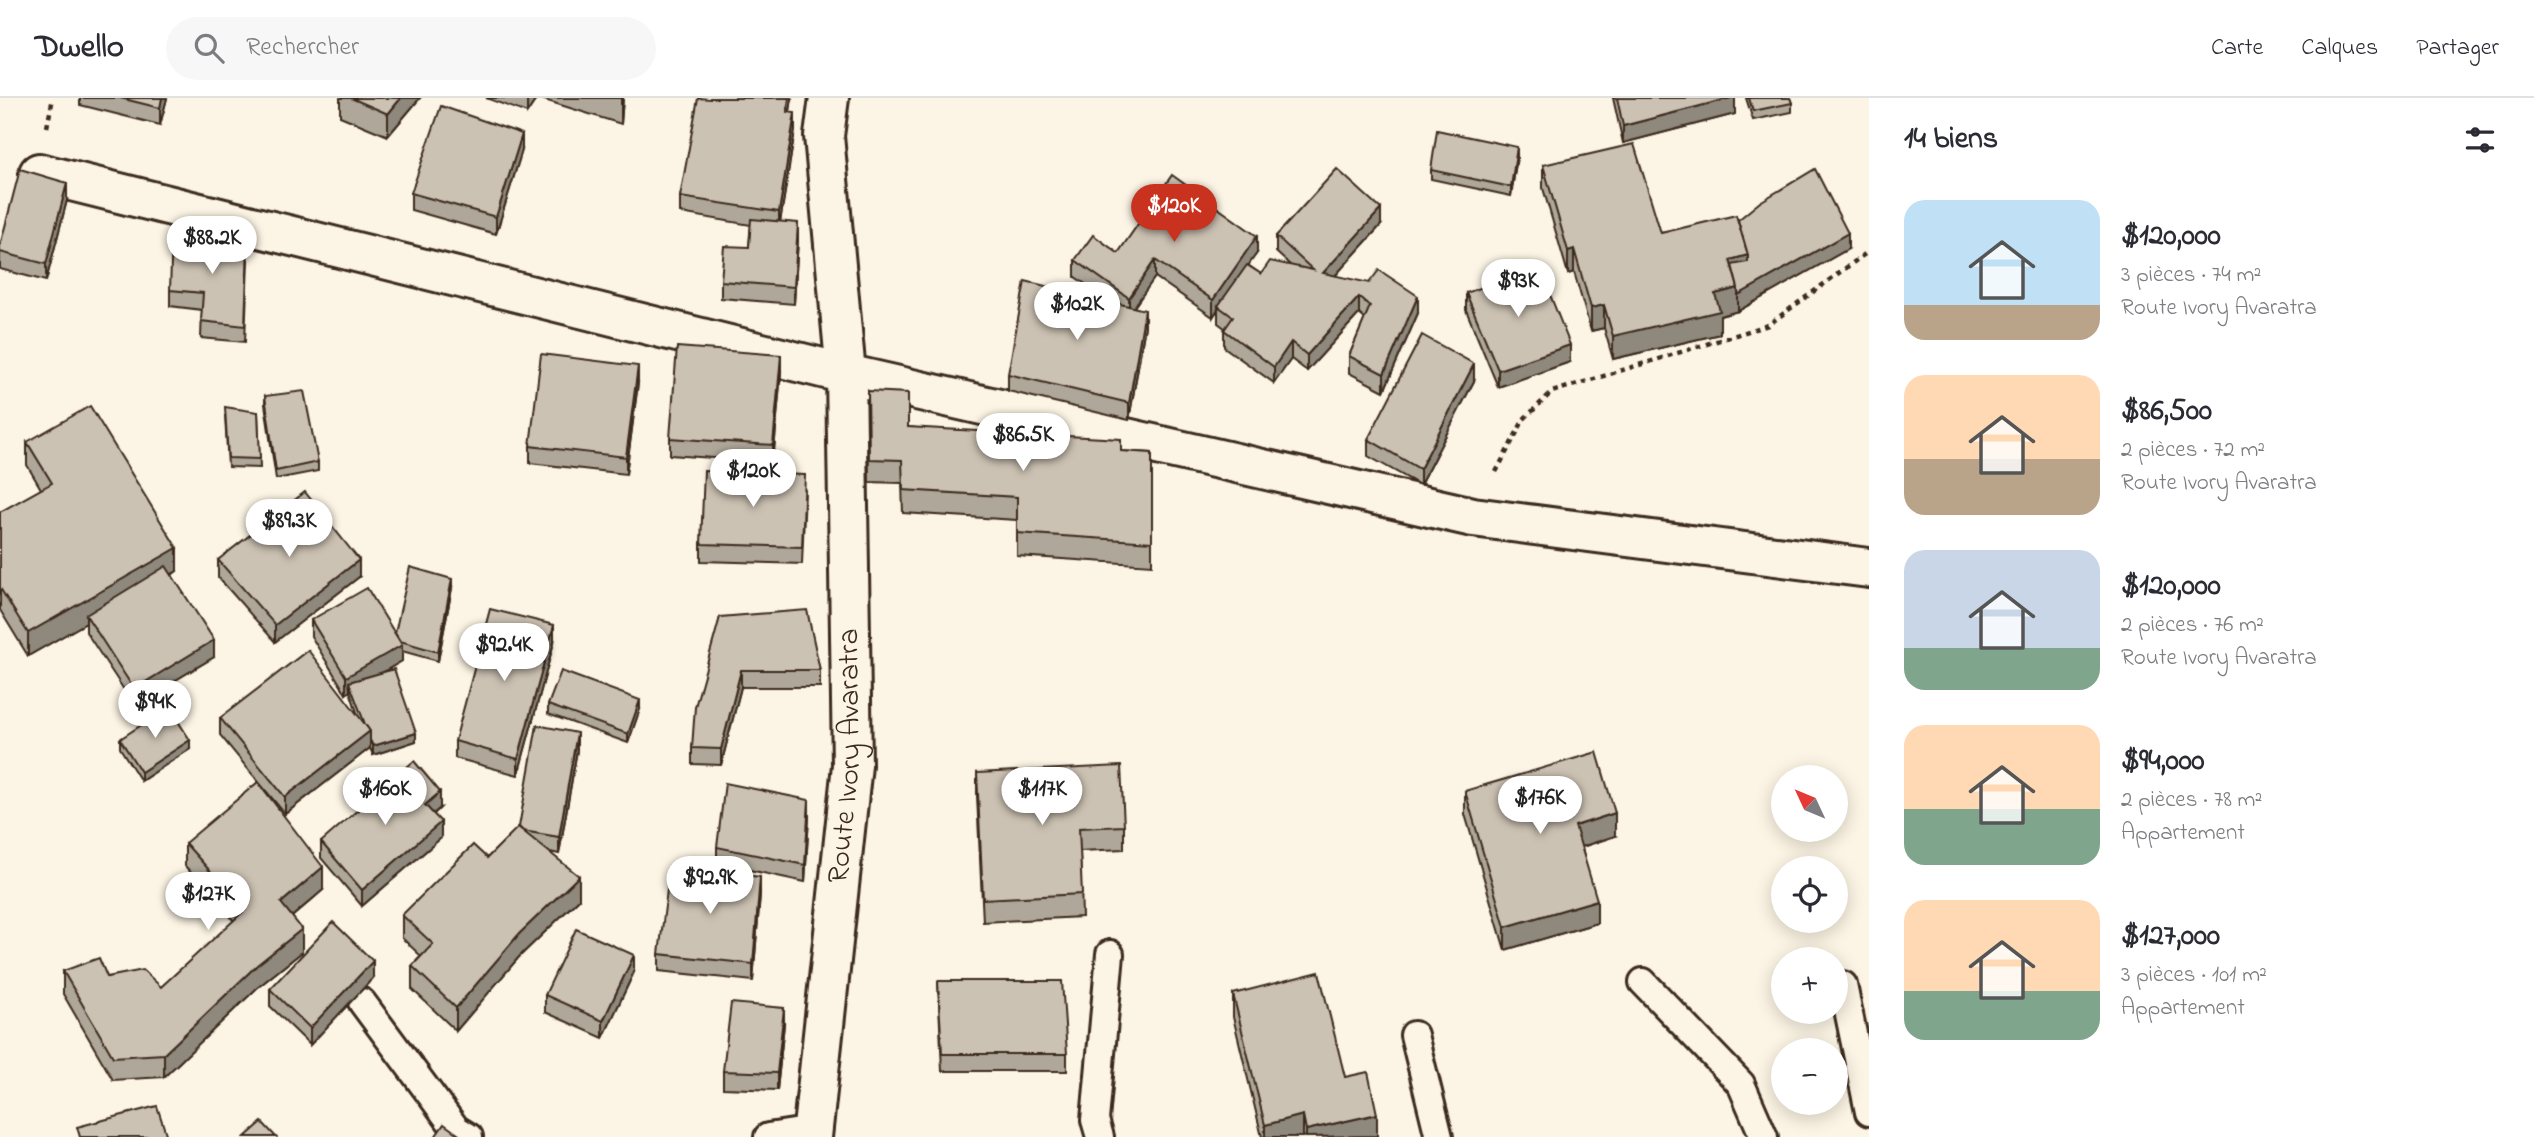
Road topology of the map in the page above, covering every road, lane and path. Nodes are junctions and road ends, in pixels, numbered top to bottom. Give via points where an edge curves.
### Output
1 (829, 98) edge
2 (39, 173) edge
3 (1869, 251) edge
4 (846, 374) junction
5 (1472, 517) junction
6 (1869, 568) edge
7 (1110, 954) dead end
8 (1643, 982) dead end
9 (362, 1002) edge
10 (1848, 1009) edge
11 (1414, 1035) dead end
12 (1869, 1112) edge
13 (813, 1133) edge
14 (469, 1137) edge
15 (768, 1137) edge
16 (1100, 1137) edge
17 (1439, 1137) edge
18 (1764, 1137) edge

1 - 4 street, Route Ivory Avaratra via 824,136
2 - 4 street
3 - 5 path via 1768,325 1552,392 1524,419
4 - 5 street
4 - 13 street, Route Ivory Avaratra via 852,765
5 - 6 street
7 - 16 lane via 1096,1120
8 - 18 lane via 1741,1084
9 - 14 lane via 456,1129
10 - 12 lane
11 - 17 lane
13 - 15 lane

